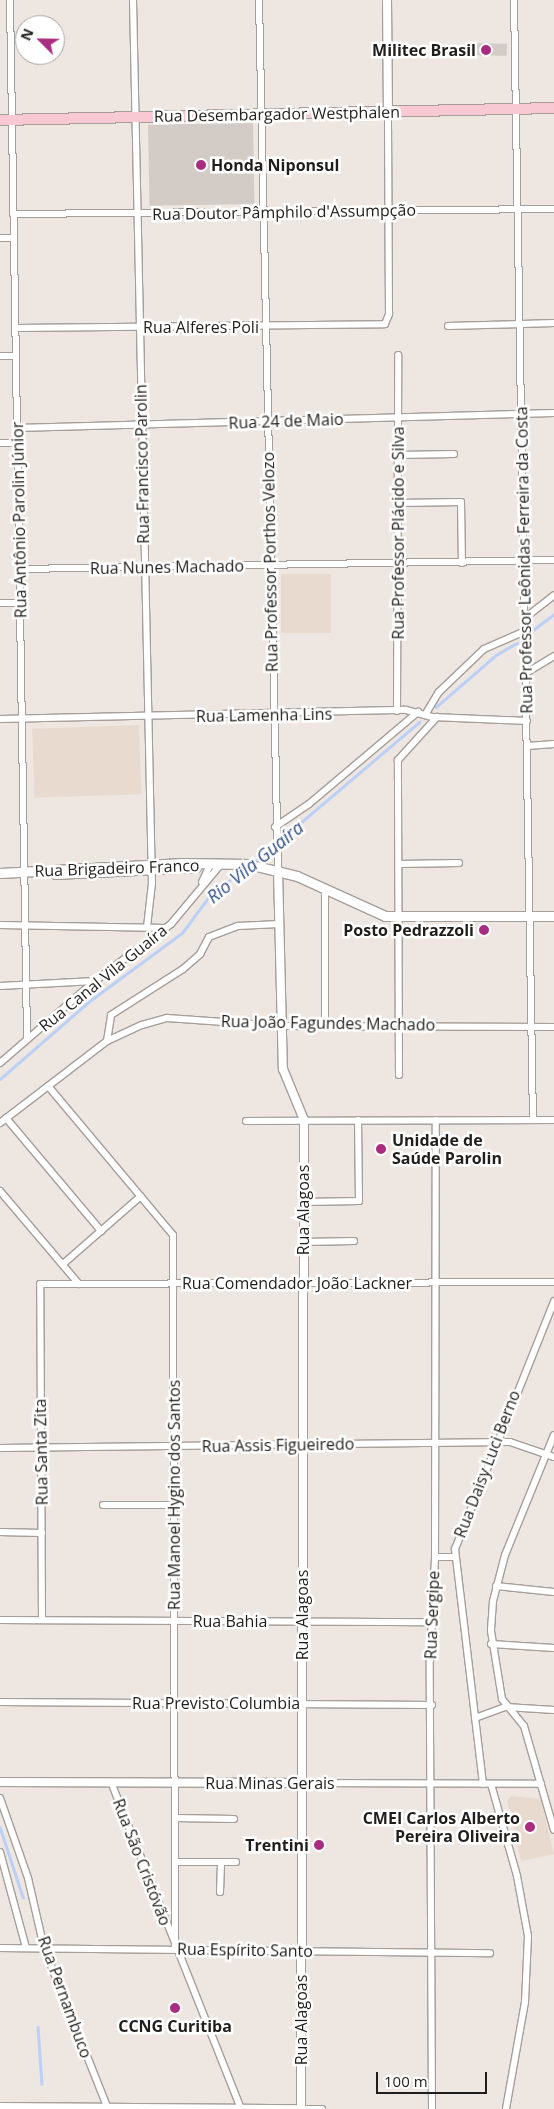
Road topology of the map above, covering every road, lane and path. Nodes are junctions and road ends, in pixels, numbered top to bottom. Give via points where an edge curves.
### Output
1 (10, 0) edge
2 (133, 0) edge
3 (259, 0) edge
4 (387, 0) edge
5 (514, 0) edge
6 (554, 108) edge
7 (516, 109) junction
8 (388, 112) junction
9 (261, 114) junction
10 (136, 117) junction
11 (12, 119) junction
12 (0, 120) edge
13 (554, 209) edge
14 (518, 210) junction
15 (389, 211) junction
16 (263, 212) junction
17 (137, 213) junction
18 (13, 214) junction
19 (0, 238) edge
20 (14, 238) junction
21 (554, 323) edge
22 (520, 324) junction
23 (265, 326) junction
24 (448, 326) dead end
25 (140, 327) junction
26 (15, 328) junction
27 (398, 355) dead end
28 (0, 356) edge
29 (16, 356) junction
30 (554, 413) edge
31 (521, 414) junction
32 (398, 418) junction
33 (267, 421) junction
34 (142, 425) junction
35 (17, 428) junction
36 (0, 443) edge
37 (17, 443) junction
38 (454, 454) dead end
39 (398, 455) junction
40 (398, 503) junction
41 (554, 560) edge
42 (462, 563) junction
43 (524, 563) junction
44 (398, 564) junction
45 (270, 566) junction
46 (144, 568) junction
47 (20, 569) junction
48 (554, 595) edge
49 (0, 603) edge
50 (20, 603) junction
51 (525, 618) junction
52 (525, 631) junction
53 (554, 656) edge
54 (526, 672) junction
55 (397, 711) junction
56 (418, 712) junction
57 (425, 715) junction
58 (273, 716) junction
59 (147, 718) junction
60 (437, 718) junction
61 (22, 719) junction
62 (0, 720) edge
63 (527, 721) junction
64 (554, 744) edge
65 (527, 746) junction
66 (275, 827) junction
67 (459, 863) dead end
68 (221, 864) junction
69 (399, 864) junction
70 (210, 865) junction
71 (151, 868) junction
72 (278, 870) junction
73 (24, 872) junction
74 (0, 873) edge
75 (199, 888) junction
76 (326, 890) junction
77 (530, 916) junction
78 (554, 916) edge
79 (399, 917) junction
80 (25, 924) junction
81 (279, 924) junction
82 (0, 925) edge
83 (147, 928) junction
84 (166, 928) junction
85 (95, 981) junction
86 (26, 985) junction
87 (0, 986) edge
88 (281, 1026) junction
89 (324, 1026) junction
90 (399, 1026) junction
91 (532, 1027) junction
92 (554, 1027) edge
93 (27, 1040) junction
94 (107, 1041) junction
95 (0, 1063) edge
96 (399, 1075) dead end
97 (48, 1086) junction
98 (3, 1120) edge
99 (304, 1120) junction
100 (358, 1120) junction
101 (436, 1120) junction
102 (533, 1120) junction
103 (554, 1120) edge
104 (246, 1121) dead end
105 (0, 1191) edge
106 (141, 1196) junction
107 (304, 1202) junction
108 (101, 1231) junction
109 (354, 1241) dead end
110 (303, 1242) junction
111 (62, 1264) junction
112 (436, 1282) junction
113 (554, 1282) edge
114 (303, 1283) junction
115 (40, 1284) joint
116 (79, 1284) junction
117 (174, 1284) junction
118 (554, 1300) edge
119 (554, 1435) edge
120 (494, 1442) junction
121 (435, 1443) junction
122 (303, 1445) junction
123 (174, 1446) junction
124 (0, 1448) edge
125 (41, 1448) junction
126 (545, 1456) junction
127 (554, 1457) edge
128 (103, 1505) dead end
129 (174, 1505) junction
130 (0, 1532) edge
131 (42, 1533) junction
132 (435, 1557) junction
133 (454, 1557) junction
134 (496, 1586) junction
135 (554, 1592) edge
136 (0, 1620) edge
137 (42, 1620) junction
138 (174, 1620) junction
139 (302, 1621) junction
140 (431, 1622) junction
141 (492, 1644) junction
142 (554, 1648) edge
143 (0, 1702) edge
144 (175, 1703) junction
145 (302, 1704) junction
146 (432, 1704) junction
147 (505, 1707) junction
148 (554, 1710) edge
149 (475, 1718) junction
150 (0, 1782) edge
151 (111, 1782) junction
152 (175, 1782) junction
153 (302, 1783) junction
154 (434, 1783) junction
155 (483, 1784) junction
156 (491, 1784) junction
157 (541, 1784) junction
158 (0, 1798) edge
159 (175, 1818) junction
160 (234, 1819) dead end
161 (554, 1830) edge
162 (0, 1852) edge
163 (175, 1862) junction
164 (221, 1862) junction
165 (236, 1862) dead end
166 (220, 1892) dead end
167 (0, 1948) edge
168 (26, 1948) junction
169 (44, 1948) junction
170 (175, 1949) junction
171 (302, 1951) junction
172 (433, 1952) junction
173 (490, 1953) dead end
174 (0, 2107) edge
175 (108, 2108) edge
176 (241, 2109) edge
177 (301, 2109) edge
178 (322, 2109) edge
179 (432, 2109) edge
180 (506, 2109) edge

1 - 11 street, Rua Antônio Parolin Júnior
2 - 10 street, Rua Francisco Parolin
3 - 9 street, Rua Professor Porthos Velozo
4 - 8 street
5 - 7 street, Rua Professor Leônidas Ferreira da Costa
6 - 7 main road, Rua Desembargador Westphalen
7 - 8 main road, Rua Desembargador Westphalen
7 - 14 street, Rua Professor Leônidas Ferreira da Costa
8 - 9 main road, Rua Desembargador Westphalen
8 - 15 street
9 - 10 main road, Rua Desembargador Westphalen
9 - 16 street, Rua Professor Porthos Velozo
10 - 11 main road, Rua Desembargador Westphalen
10 - 17 street, Rua Francisco Parolin
11 - 12 main road, Rua Desembargador Westphalen
11 - 18 street, Rua Antônio Parolin Júnior
13 - 14 street, Rua Doutor Pâmphilo d'Assumpção
14 - 15 street, Rua Doutor Pâmphilo d'Assumpção
14 - 22 street, Rua Professor Leônidas Ferreira da Costa
15 - 16 street, Rua Doutor Pâmphilo d'Assumpção
15 - 23 street, Rua Alferes Poli via 387,322
16 - 17 street, Rua Doutor Pâmphilo d'Assumpção
16 - 23 street, Rua Professor Porthos Velozo
17 - 18 street, Rua Doutor Pâmphilo d'Assumpção
17 - 25 street, Rua Francisco Parolin
18 - 20 street, Rua Antônio Parolin Júnior
19 - 20 street
20 - 26 street, Rua Antônio Parolin Júnior
21 - 22 street
22 - 24 street
22 - 31 street, Rua Professor Leônidas Ferreira da Costa
23 - 25 street, Rua Alferes Poli
23 - 33 street, Rua Professor Porthos Velozo
25 - 26 street, Rua Alferes Poli
25 - 34 street, Rua Francisco Parolin
26 - 29 street, Rua Antônio Parolin Júnior
27 - 32 street, Rua Professor Plácido e Silva
28 - 29 street
29 - 35 street, Rua Antônio Parolin Júnior
30 - 31 street, Rua 24 de Maio
31 - 32 street, Rua 24 de Maio
31 - 43 street, Rua Professor Leônidas Ferreira da Costa
32 - 33 street, Rua 24 de Maio
32 - 39 street, Rua Professor Plácido e Silva
33 - 34 street, Rua 24 de Maio
33 - 45 street, Rua Professor Porthos Velozo
34 - 35 street, Rua 24 de Maio
34 - 46 street, Rua Francisco Parolin
35 - 37 street, Rua Antônio Parolin Júnior
36 - 37 street
37 - 47 street, Rua Antônio Parolin Júnior
38 - 39 street
39 - 40 street, Rua Professor Plácido e Silva
40 - 42 street via 462,502
40 - 44 street, Rua Professor Plácido e Silva
41 - 43 street, Rua Nunes Machado
42 - 43 street, Rua Nunes Machado
42 - 44 street, Rua Nunes Machado
43 - 51 street, Rua Professor Leônidas Ferreira da Costa
44 - 45 street, Rua Nunes Machado
44 - 55 street, Rua Professor Plácido e Silva
45 - 46 street, Rua Nunes Machado
45 - 58 street, Rua Professor Porthos Velozo
46 - 47 street, Rua Nunes Machado
46 - 59 street, Rua Francisco Parolin
47 - 50 street, Rua Antônio Parolin Júnior
48 - 51 street
49 - 50 street
50 - 61 street, Rua Antônio Parolin Júnior
51 - 52 street, Rua Professor Leônidas Ferreira da Costa
52 - 54 street, Rua Professor Leônidas Ferreira da Costa
52 - 57 street via 484,649 439,692
53 - 54 street
54 - 63 street, Rua Professor Leônidas Ferreira da Costa
55 - 56 street, Rua Lamenha Lins
55 - 58 street, Rua Lamenha Lins
56 - 57 street, Rua Lamenha Lins
56 - 66 street via 309,804
57 - 60 street, Rua Lamenha Lins
58 - 59 street, Rua Lamenha Lins
58 - 66 street, Rua Professor Porthos Velozo
59 - 61 street, Rua Lamenha Lins
59 - 71 street, Rua Francisco Parolin
60 - 63 street, Rua Lamenha Lins
60 - 69 street via 398,760
61 - 62 street, Rua Lamenha Lins
61 - 73 street, Rua Antônio Parolin Júnior
63 - 65 street, Rua Professor Leônidas Ferreira da Costa
64 - 65 street
65 - 77 street, Rua Professor Leônidas Ferreira da Costa
66 - 72 street, Rua Professor Porthos Velozo
67 - 69 street
68 - 70 main road, Rua Brigadeiro Franco
68 - 72 main road, Rua Brigadeiro Franco
68 - 75 street, Rua Canal Vila Guaíra
69 - 79 street
70 - 71 main road, Rua Brigadeiro Franco
70 - 75 street, Rua Canal Vila Guaíra
71 - 73 main road, Rua Brigadeiro Franco
71 - 83 street, Rua Francisco Parolin
72 - 76 main road, Rua Brigadeiro Franco
72 - 81 street, Rua Professor Porthos Velozo
73 - 74 main road, Rua Brigadeiro Franco
73 - 80 street, Rua Antônio Parolin Júnior
75 - 84 street, Rua Canal Vila Guaíra
76 - 79 main road, Rua Brigadeiro Franco via 368,910
76 - 89 street
77 - 78 main road, Rua Brigadeiro Franco
77 - 79 main road, Rua Brigadeiro Franco
77 - 91 street, Rua Professor Leônidas Ferreira da Costa
79 - 90 street
80 - 82 street
80 - 83 street
80 - 86 street, Rua Antônio Parolin Júnior
81 - 88 street, Rua Professor Porthos Velozo
81 - 94 street, Rua Canal Vila Guaíra via 238,926 209,937 200,954 183,969 111,1015
83 - 84 street
84 - 85 street, Rua Canal Vila Guaíra
85 - 86 street
85 - 93 street, Rua Canal Vila Guaíra
86 - 87 street
86 - 93 street, Rua Antônio Parolin Júnior
88 - 89 street, Rua João Fagundes Machado
88 - 94 street, Rua João Fagundes Machado via 168,1018 142,1025
88 - 99 street, Rua Professor Porthos Velozo via 285,1077
89 - 90 street, Rua João Fagundes Machado
90 - 91 street, Rua João Fagundes Machado
90 - 96 street
91 - 92 street, Rua João Fagundes Machado
91 - 102 street, Rua Professor Leônidas Ferreira da Costa
93 - 95 street, Rua Canal Vila Guaíra
94 - 97 street
97 - 98 street
97 - 106 street, Rua Manoel Hygino dos Santos
98 - 108 street
99 - 100 street
99 - 104 street
99 - 107 street, Rua Alagoas
100 - 101 street
100 - 107 street via 359,1201
101 - 102 street
101 - 112 street, Rua Sergipe
102 - 103 street
105 - 111 street
106 - 108 street
106 - 117 street, Rua Manoel Hygino dos Santos via 173,1234
107 - 110 street, Rua Alagoas
108 - 111 street
109 - 110 street
110 - 114 street, Rua Alagoas
111 - 116 street
112 - 113 street, Rua Comendador João Lackner
112 - 114 street, Rua Comendador João Lackner
112 - 121 street, Rua Sergipe
114 - 117 street, Rua Comendador João Lackner
114 - 122 street, Rua Alagoas
115 - 116 street, Rua Comendador João Lackner
115 - 125 street, Rua Santa Zita
116 - 117 street, Rua Comendador João Lackner
117 - 123 street, Rua Manoel Hygino dos Santos
118 - 120 street, Rua Daisy Luci Berno
119 - 126 street
120 - 121 street, Rua Assis Figueiredo
120 - 126 street, Rua Assis Figueiredo via 514,1443
120 - 133 street, Rua Daisy Luci Berno via 460,1528
121 - 122 street, Rua Assis Figueiredo
121 - 132 street, Rua Sergipe
122 - 123 street, Rua Assis Figueiredo
122 - 139 street, Rua Alagoas
123 - 125 street, Rua Assis Figueiredo
123 - 129 street, Rua Manoel Hygino dos Santos
124 - 125 street, Rua Assis Figueiredo
125 - 131 street, Rua Santa Zita
126 - 127 street, Rua Assis Figueiredo
126 - 134 street
128 - 129 street
129 - 138 street, Rua Manoel Hygino dos Santos
130 - 131 street
131 - 137 street, Rua Santa Zita
132 - 133 street
132 - 140 street, Rua Sergipe
133 - 149 street, Rua Daisy Luci Berno
134 - 135 street
134 - 141 street
136 - 137 street, Rua Bahia
137 - 138 street, Rua Bahia
138 - 139 street, Rua Bahia
138 - 144 street, Rua Manoel Hygino dos Santos
139 - 140 street, Rua Bahia
139 - 145 street, Rua Alagoas
140 - 146 street, Rua Sergipe
141 - 142 street
141 - 147 street
143 - 144 street, Rua Previsto Columbia
144 - 145 street, Rua Previsto Columbia
144 - 152 street, Rua Manoel Hygino dos Santos
145 - 146 street, Rua Previsto Columbia
145 - 153 street, Rua Alagoas
146 - 154 street, Rua Sergipe
147 - 148 street
147 - 149 street
147 - 157 street via 521,1720
149 - 155 street, Rua Daisy Luci Berno
150 - 151 street, Rua Minas Gerais
151 - 152 street, Rua Minas Gerais
151 - 170 street, Rua São Cristóvão
152 - 153 street, Rua Minas Gerais
152 - 159 street, Rua Manoel Hygino dos Santos
153 - 154 street, Rua Minas Gerais
153 - 171 street, Rua Alagoas
154 - 155 street, Rua Minas Gerais
154 - 172 street, Rua Sergipe
155 - 156 street, Rua Minas Gerais
156 - 157 street, Rua Minas Gerais
156 - 180 street via 517,1876 528,1936 525,2002
157 - 161 street
158 - 169 street, Rua Pernambuco via 28,1878
159 - 160 street
159 - 163 street, Rua Manoel Hygino dos Santos
162 - 168 street, Rua Pernambuco
163 - 164 street
163 - 170 street, Rua Manoel Hygino dos Santos
164 - 165 street
164 - 166 street
167 - 168 street, Rua Espírito Santo
168 - 169 street, Rua Espírito Santo
169 - 170 street, Rua Espírito Santo
169 - 175 street, Rua Pernambuco
170 - 171 street, Rua Espírito Santo
170 - 176 street, Rua São Cristóvão
171 - 172 street, Rua Espírito Santo
171 - 177 street, Rua Alagoas
172 - 173 street, Rua Espírito Santo
172 - 179 street, Rua Sergipe
174 - 175 street
175 - 176 street
176 - 177 street
177 - 178 street

